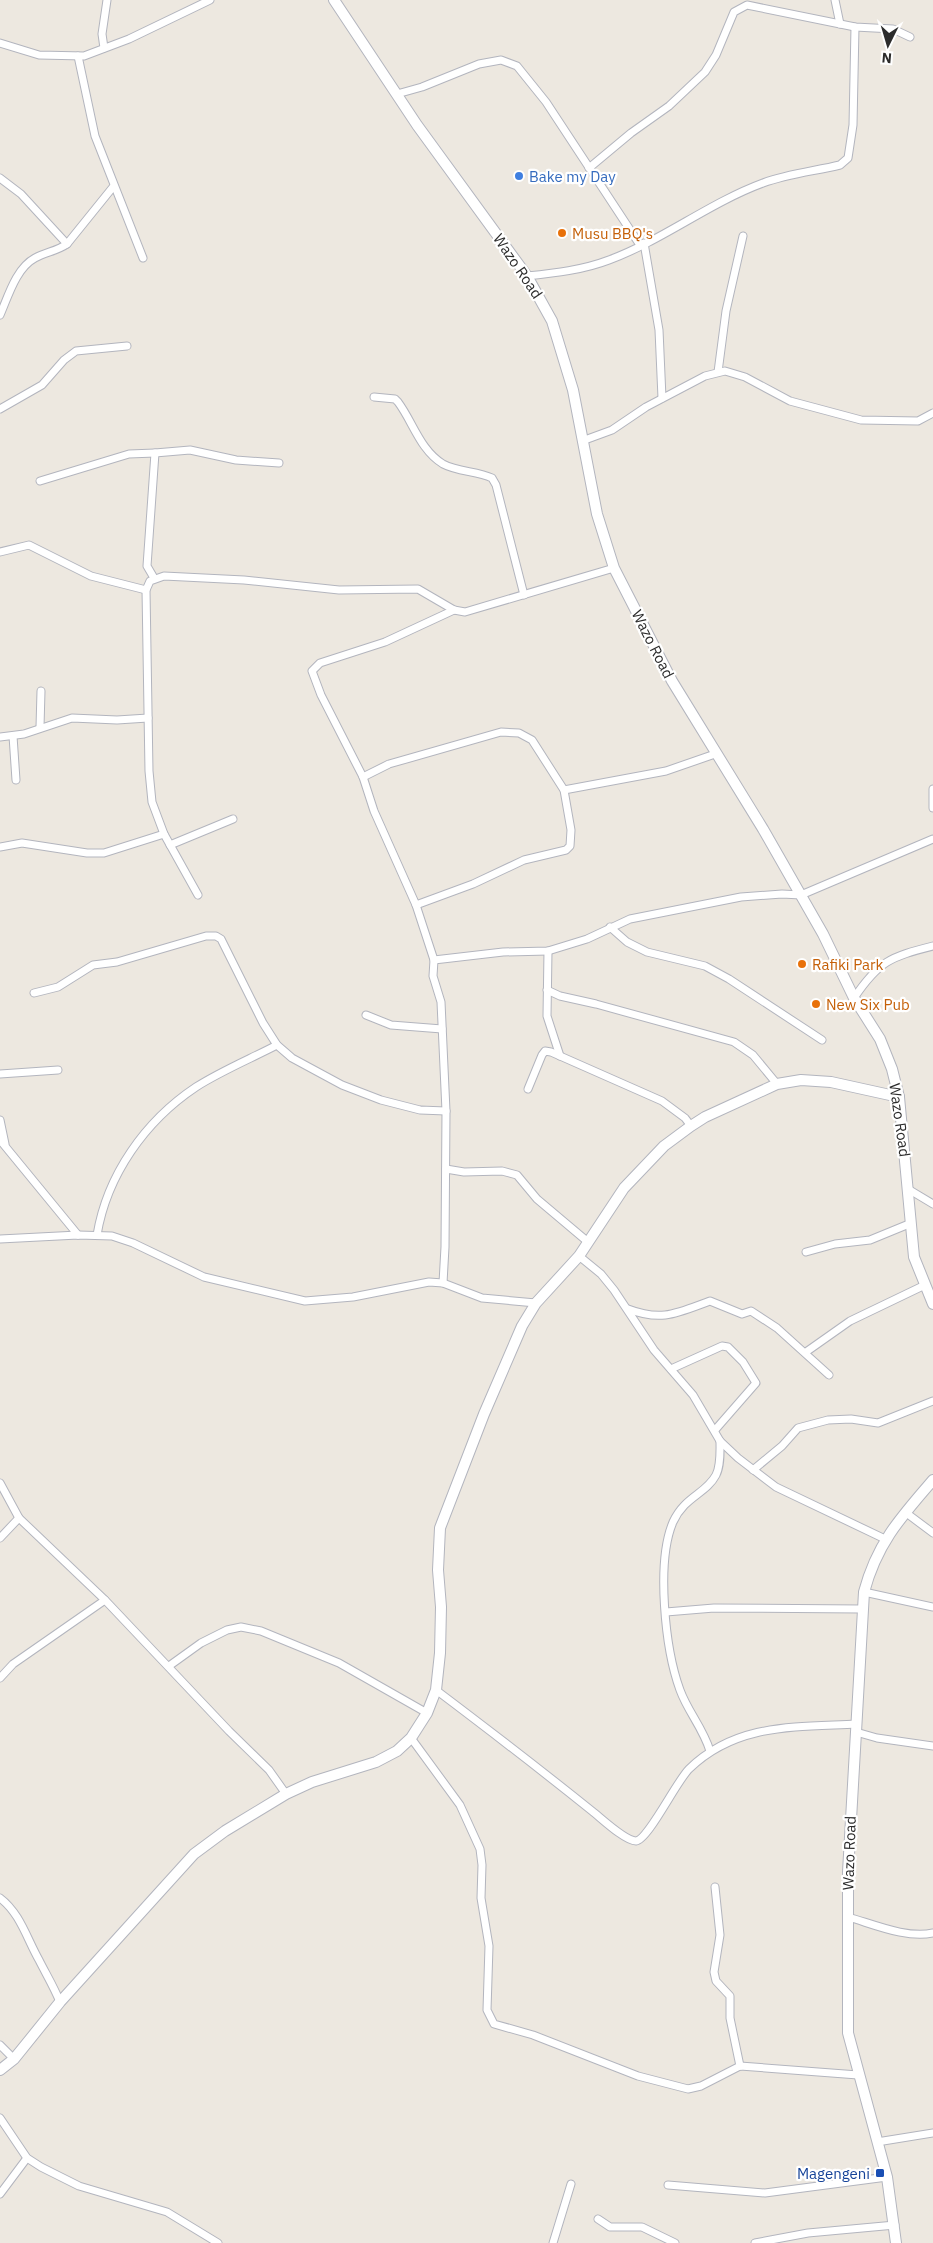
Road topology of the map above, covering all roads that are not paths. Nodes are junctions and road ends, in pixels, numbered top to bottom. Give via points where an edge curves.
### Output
1 (107, 0) edge
2 (210, 0) edge
3 (334, 0) edge
4 (835, 0) edge
5 (840, 24) junction
6 (855, 27) junction
7 (910, 37) dead end
8 (0, 43) edge
9 (104, 48) junction
10 (78, 56) junction
11 (396, 94) junction
12 (589, 168) junction
13 (0, 178) edge
14 (113, 187) junction
15 (743, 236) dead end
16 (68, 244) junction
17 (642, 244) junction
18 (143, 258) dead end
19 (527, 276) junction
20 (0, 315) edge
21 (127, 346) dead end
22 (718, 372) junction
23 (374, 397) dead end
24 (662, 398) junction
25 (0, 410) edge
26 (933, 413) edge
27 (582, 441) junction
28 (155, 453) junction
29 (279, 463) dead end
30 (40, 482) dead end
31 (0, 552) edge
32 (614, 568) junction
33 (154, 578) junction
34 (146, 590) junction
35 (524, 595) junction
36 (454, 610) junction
37 (41, 691) dead end
38 (148, 718) junction
39 (40, 727) junction
40 (14, 736) junction
41 (0, 737) edge
42 (715, 754) junction
43 (363, 777) junction
44 (16, 780) dead end
45 (933, 789) edge
46 (564, 790) junction
47 (933, 808) edge
48 (232, 819) dead end
49 (164, 834) junction
50 (933, 839) edge
51 (170, 845) junction
52 (0, 847) edge
53 (198, 895) dead end
54 (801, 895) junction
55 (416, 905) junction
56 (610, 927) junction
57 (933, 946) edge
58 (548, 951) junction
59 (434, 960) junction
60 (547, 990) junction
61 (34, 993) dead end
62 (854, 998) junction
63 (366, 1015) dead end
64 (442, 1029) junction
65 (822, 1040) dead end
66 (277, 1045) junction
67 (560, 1056) junction
68 (58, 1070) dead end
69 (0, 1074) edge
70 (777, 1084) junction
71 (528, 1089) dead end
72 (899, 1097) junction
73 (446, 1111) junction
74 (0, 1120) edge
75 (691, 1126) junction
76 (3, 1142) edge
77 (446, 1169) junction
78 (908, 1190) junction
79 (933, 1204) edge
80 (909, 1224) junction
81 (78, 1235) junction
82 (97, 1235) junction
83 (0, 1239) edge
84 (588, 1242) junction
85 (806, 1252) dead end
86 (579, 1256) junction
87 (443, 1283) junction
88 (925, 1285) junction
89 (536, 1303) junction
90 (933, 1304) edge
91 (628, 1308) junction
92 (806, 1352) junction
93 (671, 1369) junction
94 (828, 1375) dead end
95 (933, 1401) edge
96 (714, 1430) junction
97 (720, 1441) junction
98 (753, 1470) junction
99 (933, 1480) edge
100 (0, 1483) edge
101 (905, 1512) junction
102 (19, 1518) junction
103 (933, 1533) edge
104 (0, 1538) edge
105 (885, 1539) junction
106 (864, 1592) junction
107 (105, 1600) junction
108 (933, 1607) edge
109 (861, 1609) junction
110 (666, 1612) junction
111 (169, 1666) junction
112 (0, 1678) edge
113 (436, 1690) junction
114 (427, 1712) junction
115 (856, 1728) junction
116 (411, 1738) junction
117 (933, 1746) edge
118 (710, 1751) junction
119 (286, 1794) junction
120 (715, 1887) dead end
121 (0, 1898) edge
122 (848, 1917) junction
123 (933, 1933) edge
124 (60, 2002) junction
125 (0, 2045) edge
126 (14, 2059) junction
127 (740, 2066) junction
128 (0, 2070) edge
129 (858, 2075) junction
130 (0, 2118) edge
131 (933, 2133) edge
132 (877, 2142) junction
133 (27, 2158) junction
134 (887, 2177) junction
135 (571, 2184) dead end
136 (668, 2185) dead end
137 (0, 2194) edge
138 (598, 2218) dead end
139 (895, 2225) junction
140 (216, 2242) edge
141 (553, 2243) edge
142 (675, 2243) edge
143 (755, 2243) edge
144 (896, 2243) edge

1 - 9 street via 102,34
2 - 9 street
3 - 11 main road, Wazo Road
4 - 5 street
5 - 6 street
5 - 12 street via 747,5 740,8 734,12 716,55 705,72 669,106
6 - 7 street via 893,29
6 - 17 street via 853,125 848,158 840,165 764,183 716,204
8 - 10 street via 38,55
9 - 10 street
10 - 14 street via 95,136
11 - 12 street via 479,64 501,60 517,66 546,102
11 - 19 main road, Wazo Road
12 - 17 street
13 - 16 street via 21,194
14 - 16 street
14 - 18 street
15 - 22 street via 726,311
16 - 20 street via 27,264
17 - 19 street via 594,265
17 - 24 street via 659,330
19 - 27 main road, Wazo Road via 552,320 573,390
21 - 25 street via 76,351 42,384
22 - 24 street
22 - 26 street via 733,372 790,401 861,420 918,421
23 - 35 street via 398,402 419,438 444,464 492,478
24 - 27 street via 612,430
27 - 32 main road, Wazo Road via 597,514
28 - 29 street via 190,450 236,460
28 - 30 street via 129,454
28 - 33 street via 147,566
31 - 34 street via 29,545 91,576
32 - 35 street
32 - 42 main road, Wazo Road via 672,681
33 - 34 street
33 - 36 street via 244,580 339,590 418,589
34 - 38 street
35 - 36 street via 481,609
36 - 43 street via 385,642 320,662 314,667 312,671 321,695
37 - 39 street
38 - 39 street via 72,718
38 - 49 street via 152,802
39 - 40 street
40 - 41 street
40 - 44 street
42 - 46 street via 666,770
42 - 54 main road, Wazo Road
43 - 46 street via 398,761 501,732 519,733 532,740
43 - 55 street via 374,811
45 - 47 street
46 - 55 street via 571,830 570,846 566,850 524,860 473,884
48 - 51 street
49 - 51 street
49 - 52 street via 104,853 22,843
50 - 54 street
51 - 53 street
54 - 56 street via 741,897
54 - 62 main road, Wazo Road
55 - 59 street
56 - 58 street via 587,939
56 - 65 street via 627,942 647,952 704,966 730,979
57 - 62 street via 883,963 873,971
58 - 59 street via 503,952
58 - 60 street
59 - 64 street via 432,976 441,1002
60 - 67 street via 546,1016
60 - 70 street via 734,1042 753,1055
61 - 66 street via 58,987 93,965 117,962 206,936 216,936
62 - 72 main road, Wazo Road via 880,1040
63 - 64 street via 391,1025
64 - 73 street
66 - 73 street via 292,1058 342,1085 420,1110
66 - 82 street via 196,1087 158,1119 128,1156 110,1187 100,1213
67 - 71 street via 546,1051 542,1055
67 - 75 street via 662,1101
68 - 69 street
70 - 72 main road via 801,1080 831,1082
70 - 75 main road
72 - 78 main road, Wazo Road
73 - 77 street
74 - 76 street
75 - 84 main road via 664,1146 624,1188
76 - 81 street
77 - 84 street via 464,1172 502,1170 517,1175 537,1199
77 - 87 street
78 - 79 street
78 - 80 main road, Wazo Road
80 - 85 street via 870,1240 835,1244
80 - 88 main road, Wazo Road via 914,1256
81 - 82 street
81 - 83 street
82 - 87 street via 133,1243 204,1277 305,1302 353,1297 429,1282
84 - 86 main road
86 - 89 main road
86 - 91 street via 601,1274
87 - 89 street via 482,1298
88 - 90 main road, Wazo Road
88 - 92 street via 850,1321
89 - 113 main road via 505,1360 440,1528 440,1653
91 - 92 street via 643,1314 667,1316 710,1301 742,1314 751,1311
91 - 93 street via 654,1350
92 - 94 street
93 - 96 street via 694,1395
93 - 96 street via 722,1346 728,1347 743,1362 756,1383
95 - 98 street via 878,1423 828,1420 798,1428
96 - 97 street
97 - 98 street
97 - 110 street via 717,1474 710,1484 681,1507 668,1534 664,1558
98 - 105 street via 776,1487
99 - 101 main road, Wazo Road
100 - 102 street
101 - 103 street
101 - 105 main road, Wazo Road
102 - 104 street
102 - 107 street
105 - 106 main road, Wazo Road via 870,1570
106 - 108 street
106 - 109 main road, Wazo Road
107 - 111 street
107 - 112 street via 13,1664
109 - 110 street via 714,1608
109 - 115 main road, Wazo Road
110 - 118 street via 675,1675
111 - 114 street via 201,1643 241,1627 261,1631 339,1663
111 - 119 street via 269,1770
113 - 114 main road
113 - 118 street via 630,1840 643,1838 675,1784
114 - 116 main road
115 - 117 street via 877,1738
115 - 118 street via 786,1726 750,1735
115 - 122 main road, Wazo Road
116 - 119 main road via 397,1751 376,1762 312,1782
116 - 127 street via 460,1805 480,1849 481,1898 489,1946 487,2010 494,2024 533,2035 607,2066 688,2089 701,2086
119 - 124 main road via 225,1830 194,1854
120 - 127 street via 720,1935 714,1972 716,1981 730,1996 730,2018
121 - 124 street via 14,1911
122 - 123 street via 892,1930 924,1935
122 - 129 main road, Wazo Road via 848,2033
124 - 126 main road
125 - 126 street
126 - 128 main road
127 - 129 street
129 - 132 main road, Wazo Road
130 - 133 street
131 - 132 street
132 - 134 main road, Wazo Road
133 - 137 street
133 - 140 street via 79,2186 167,2212
134 - 136 street via 765,2193
134 - 139 main road, Wazo Road
135 - 141 street
138 - 142 street via 610,2227 642,2228
139 - 143 street via 800,2234
139 - 144 main road, Wazo Road

